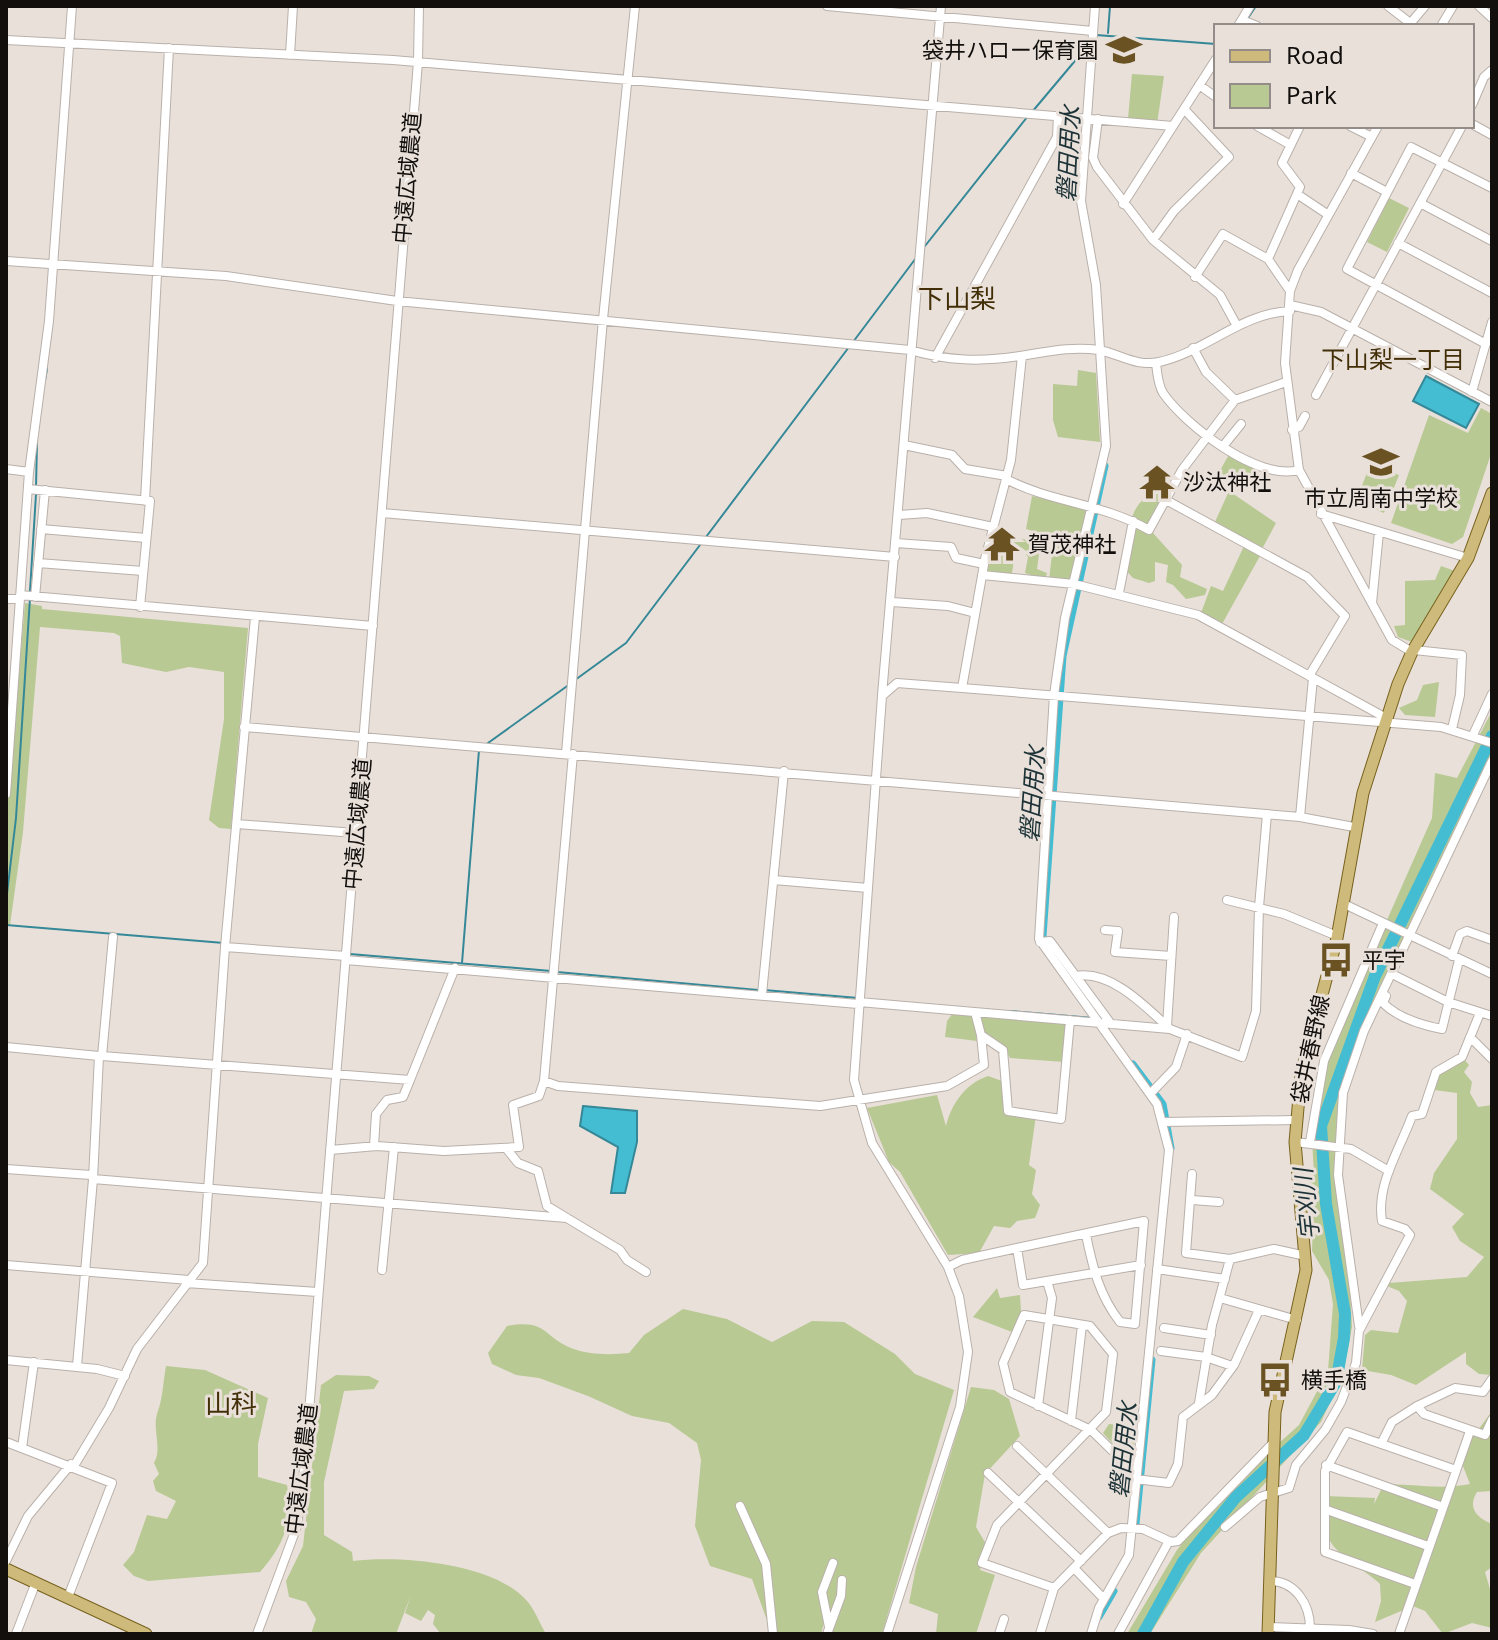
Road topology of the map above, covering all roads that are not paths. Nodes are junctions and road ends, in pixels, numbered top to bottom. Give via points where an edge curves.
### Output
1 (72, 6) edge
2 (293, 6) edge
3 (419, 6) edge
4 (635, 6) edge
5 (827, 6) edge
6 (1095, 6) edge
7 (1250, 6) edge
8 (1388, 6) edge
9 (1425, 6) edge
10 (1453, 6) edge
11 (1479, 6) edge
12 (941, 11) edge
13 (1490, 13) edge
14 (1240, 23) edge
15 (1410, 24) edge
16 (1412, 24) edge
17 (1442, 24) edge
18 (1093, 31) junction
19 (6, 40) edge
20 (69, 43) junction
21 (169, 48) junction
22 (290, 55) junction
23 (418, 62) junction
24 (1214, 63) edge
25 (1492, 70) edge
26 (628, 82) junction
27 (1199, 85) junction
28 (1214, 96) edge
29 (1474, 100) edge
30 (933, 106) junction
31 (1184, 109) junction
32 (1058, 116) junction
33 (1087, 119) junction
34 (1098, 119) junction
35 (1474, 125) edge
36 (1173, 126) junction
37 (1261, 128) edge
38 (1299, 128) edge
39 (1354, 128) edge
40 (1377, 128) edge
41 (1461, 128) edge
42 (1492, 135) edge
43 (1372, 137) junction
44 (1289, 144) junction
45 (1442, 163) junction
46 (1351, 173) junction
47 (1492, 188) edge
48 (1387, 192) junction
49 (1297, 194) junction
50 (1420, 203) junction
51 (1123, 204) junction
52 (1327, 214) junction
53 (1153, 240) junction
54 (1492, 241) edge
55 (1398, 243) junction
56 (1268, 259) junction
57 (6, 261) edge
58 (53, 266) junction
59 (157, 271) junction
60 (1195, 277) junction
61 (1376, 284) junction
62 (1290, 291) junction
63 (1492, 293) edge
64 (397, 301) junction
65 (1290, 308) junction
66 (603, 319) junction
67 (1492, 322) edge
68 (1237, 326) junction
69 (1353, 328) junction
70 (1486, 344) junction
71 (1193, 348) junction
72 (910, 350) junction
73 (1100, 350) junction
74 (1022, 356) junction
75 (935, 358) junction
76 (1156, 363) junction
77 (1286, 382) junction
78 (1472, 392) junction
79 (1316, 395) dead end
80 (1235, 400) junction
81 (1492, 402) edge
82 (1305, 416) dead end
83 (1241, 424) dead end
84 (1292, 430) junction
85 (1208, 434) junction
86 (904, 445) junction
87 (1224, 445) junction
88 (6, 469) edge
89 (1299, 470) junction
90 (29, 472) junction
91 (1006, 477) junction
92 (28, 489) junction
93 (45, 490) junction
94 (1492, 493) edge
95 (1166, 500) junction
96 (145, 501) junction
97 (1096, 505) junction
98 (382, 513) junction
99 (1321, 514) junction
100 (899, 515) junction
101 (1133, 521) junction
102 (993, 527) junction
103 (41, 529) junction
104 (585, 531) junction
105 (1379, 532) junction
106 (146, 538) junction
107 (896, 543) junction
108 (895, 557) junction
109 (1468, 558) junction
110 (38, 563) junction
111 (984, 564) junction
112 (143, 571) junction
113 (982, 575) junction
114 (1074, 584) junction
115 (1119, 593) junction
116 (20, 597) junction
117 (35, 597) junction
118 (6, 599) edge
119 (892, 602) junction
120 (1372, 603) junction
121 (140, 607) junction
122 (975, 613) junction
123 (255, 617) junction
124 (373, 626) junction
125 (1413, 651) junction
126 (1311, 677) junction
127 (962, 688) junction
128 (1492, 694) edge
129 (1054, 695) junction
130 (882, 696) junction
131 (1309, 715) junction
132 (1388, 720) junction
133 (244, 727) junction
134 (1452, 729) junction
135 (1473, 735) junction
136 (364, 736) junction
137 (1492, 743) edge
138 (569, 754) junction
139 (1492, 761) edge
140 (784, 771) junction
141 (876, 780) junction
142 (6, 794) edge
143 (1048, 795) junction
144 (1267, 814) junction
145 (1300, 817) junction
146 (237, 824) junction
147 (1354, 827) junction
148 (355, 833) junction
149 (774, 880) junction
150 (868, 888) junction
151 (1227, 900) dead end
152 (1342, 903) junction
153 (1259, 907) junction
154 (1174, 917) dead end
155 (1384, 923) junction
156 (1105, 930) dead end
157 (1410, 935) junction
158 (1337, 936) junction
159 (113, 937) dead end
160 (1492, 940) edge
161 (1040, 942) junction
162 (225, 947) junction
163 (1171, 956) junction
164 (346, 958) junction
165 (1455, 958) junction
166 (455, 968) junction
167 (1492, 974) edge
168 (1076, 976) junction
169 (1396, 976) junction
170 (551, 977) junction
171 (762, 994) junction
172 (1448, 1002) junction
173 (858, 1003) junction
174 (975, 1012) junction
175 (1480, 1013) junction
176 (1492, 1016) edge
177 (1070, 1020) junction
178 (1097, 1023) junction
179 (1111, 1024) junction
180 (1168, 1028) junction
181 (1187, 1034) junction
182 (981, 1035) junction
183 (1470, 1037) junction
184 (6, 1047) edge
185 (100, 1056) junction
186 (1492, 1059) edge
187 (216, 1064) junction
188 (336, 1073) junction
189 (410, 1080) junction
190 (544, 1081) junction
191 (1150, 1094) junction
192 (857, 1102) junction
193 (1296, 1120) junction
194 (1164, 1122) junction
195 (1295, 1142) junction
196 (1310, 1142) junction
197 (374, 1146) junction
198 (1337, 1146) junction
199 (394, 1147) junction
200 (506, 1148) junction
201 (330, 1150) junction
202 (6, 1169) edge
203 (1389, 1171) junction
204 (1192, 1174) dead end
205 (92, 1177) junction
206 (207, 1189) junction
207 (326, 1198) junction
208 (1192, 1200) junction
209 (1219, 1202) dead end
210 (389, 1203) junction
211 (567, 1218) junction
212 (1086, 1235) junction
213 (1017, 1248) junction
214 (1306, 1256) junction
215 (1230, 1259) junction
216 (6, 1265) edge
217 (1141, 1265) junction
218 (948, 1267) junction
219 (1157, 1269) junction
220 (382, 1270) dead end
221 (85, 1271) junction
222 (646, 1272) dead end
223 (1094, 1273) junction
224 (1225, 1279) junction
225 (188, 1281) junction
226 (1047, 1281) junction
227 (318, 1292) junction
228 (1220, 1298) junction
229 (1259, 1310) junction
230 (1048, 1319) junction
231 (1297, 1320) junction
232 (1082, 1325) junction
233 (1164, 1328) dead end
234 (1359, 1331) junction
235 (1211, 1335) junction
236 (1161, 1351) dead end
237 (1206, 1357) junction
238 (6, 1360) edge
239 (34, 1362) junction
240 (77, 1366) junction
241 (1232, 1366) junction
242 (125, 1376) junction
243 (1492, 1379) edge
244 (1199, 1403) junction
245 (1038, 1406) junction
246 (1417, 1406) junction
247 (1492, 1420) edge
248 (1071, 1421) junction
249 (1091, 1430) junction
250 (1470, 1431) junction
251 (6, 1442) edge
252 (1381, 1444) junction
253 (1017, 1446) dead end
254 (1273, 1447) junction
255 (22, 1448) junction
256 (72, 1465) junction
257 (1326, 1465) junction
258 (1456, 1470) junction
259 (988, 1473) dead end
260 (1047, 1476) junction
261 (1138, 1478) junction
262 (1272, 1488) junction
263 (1019, 1504) junction
264 (740, 1506) dead end
265 (1443, 1507) junction
266 (1327, 1510) junction
267 (1225, 1527) dead end
268 (1131, 1528) junction
269 (1108, 1533) junction
270 (1169, 1541) junction
271 (1428, 1546) junction
272 (6, 1561) edge
273 (833, 1563) dead end
274 (1077, 1564) junction
275 (6, 1569) edge
276 (842, 1580) dead end
277 (1270, 1581) junction
278 (36, 1582) junction
279 (1415, 1584) junction
280 (1054, 1588) junction
281 (68, 1597) junction
282 (1104, 1599) junction
283 (1004, 1619) dead end
284 (1310, 1628) junction
285 (828, 1631) edge
286 (1268, 1631) edge
287 (16, 1634) edge
288 (146, 1634) edge
289 (257, 1634) edge
290 (773, 1634) edge
291 (887, 1634) edge
292 (999, 1634) edge
293 (1040, 1634) edge
294 (1091, 1634) edge
295 (1118, 1634) edge
296 (1373, 1634) edge
297 (1399, 1634) edge

1 - 20 street
2 - 22 street
3 - 23 street, 中遠広域農道
4 - 26 street
5 - 12 street
6 - 18 street
7 - 14 street
8 - 15 street
9 - 16 street
10 - 17 street
11 - 13 street
12 - 18 street
12 - 30 street
18 - 33 street
19 - 20 street
20 - 21 street
20 - 58 street
21 - 22 street
21 - 59 street
22 - 23 street
23 - 26 street
23 - 64 street, 中遠広域農道
24 - 27 street
25 - 29 street
26 - 30 street
26 - 66 street
27 - 28 street
27 - 31 street
30 - 32 street
30 - 72 street
31 - 36 street
31 - 53 street via 1229,157 1174,211
32 - 33 street
32 - 75 street via 1057,137
33 - 34 street
33 - 73 street via 1081,201 1096,285
34 - 36 street
34 - 51 street via 1093,158
35 - 42 street
36 - 51 street
37 - 44 street
38 - 44 street
39 - 43 street
40 - 43 street
41 - 45 street
43 - 46 street
44 - 49 street via 1282,163 1298,179
45 - 47 street
45 - 48 street via 1411,147
45 - 50 street
46 - 48 street
46 - 52 street
48 - 61 street via 1347,269
49 - 52 street
49 - 56 street
50 - 54 street
50 - 55 street
51 - 53 street
52 - 62 street
53 - 60 street
55 - 61 street
55 - 63 street
56 - 60 street via 1223,234
56 - 62 street
57 - 58 street
58 - 59 street
58 - 90 street
59 - 64 street
59 - 96 street
60 - 68 street via 1220,295
61 - 69 street
61 - 70 street
62 - 65 street
64 - 66 street
64 - 98 street, 中遠広域農道
65 - 68 street
65 - 69 street via 1321,312
65 - 77 street
66 - 72 street
66 - 104 street
67 - 70 street
68 - 71 street
69 - 78 street
69 - 79 street
70 - 78 street
71 - 76 street
71 - 80 street via 1206,372
72 - 75 street
72 - 86 street
73 - 74 street via 1052,348
73 - 76 street via 1136,363
73 - 97 street via 1106,446
74 - 75 street
74 - 91 street
76 - 85 street via 1161,390
77 - 80 street
77 - 84 street
78 - 81 street
80 - 85 street
82 - 84 street
83 - 87 street
84 - 89 street
85 - 87 street
85 - 95 street
86 - 91 street via 952,455 965,469
86 - 100 street
87 - 89 street via 1260,466 1287,473
88 - 90 street
89 - 99 street
90 - 92 street
91 - 97 street via 1036,494
91 - 102 street
92 - 93 street
92 - 116 street
93 - 96 street
93 - 103 street
94 - 109 main road, 袋井春野線
95 - 101 street via 1149,530
95 - 126 street via 1307,577 1345,616
96 - 106 street via 150,501
97 - 101 street
97 - 114 street
98 - 104 street
98 - 124 street, 中遠広域農道
99 - 105 street
99 - 120 street
100 - 102 street via 927,513
100 - 107 street
101 - 115 street
102 - 111 street
103 - 106 street
103 - 110 street
104 - 108 street
104 - 138 street
105 - 109 street
105 - 120 street
106 - 112 street
107 - 108 street
107 - 111 street via 951,547 956,558
108 - 119 street
109 - 125 main road, 袋井春野線
110 - 112 street
110 - 117 street
111 - 113 street
112 - 121 street
113 - 114 street
113 - 122 street
114 - 115 street
114 - 129 street
115 - 126 street via 1198,615
116 - 117 street
116 - 118 street
116 - 142 street
117 - 121 street
119 - 122 street
119 - 130 street
120 - 125 street via 1392,640
121 - 123 street
122 - 127 street
123 - 124 street
123 - 133 street
124 - 136 street, 中遠広域農道
125 - 132 main road, 袋井春野線
125 - 134 street via 1462,655
126 - 131 street
126 - 132 street
127 - 129 street
127 - 130 street via 897,683
128 - 135 street
129 - 131 street
129 - 143 street
130 - 141 street
131 - 132 street
131 - 145 street
132 - 134 street
132 - 147 main road, 袋井春野線
133 - 136 street
133 - 146 street
134 - 135 street
135 - 137 street
136 - 138 street
136 - 148 street, 中遠広域農道
138 - 140 street
138 - 170 street via 565,867
139 - 157 street
140 - 141 street
140 - 149 street
141 - 143 street
141 - 150 street
143 - 144 street
143 - 161 street
144 - 145 street
144 - 153 street
145 - 147 street
146 - 148 street
146 - 162 street
147 - 152 main road, 袋井春野線
148 - 164 street, 中遠広域農道
149 - 150 street
149 - 171 street
150 - 173 street
151 - 153 street
152 - 155 street
152 - 158 main road, 袋井春野線
153 - 158 street
153 - 181 street via 1256,1011 1242,1057
154 - 163 street
155 - 157 street
155 - 196 street via 1324,1061
156 - 163 street via 1118,931 1115,952
157 - 165 street
157 - 169 street
157 - 198 street via 1351,1067
158 - 193 main road, 袋井春野線 via 1310,1035
159 - 185 street
160 - 165 street via 1467,931 1460,934
161 - 168 street via 1050,941
161 - 178 street
162 - 164 street
162 - 187 street
163 - 180 street
164 - 166 street
164 - 188 street, 中遠広域農道
165 - 167 street
165 - 172 street
166 - 170 street
166 - 189 street
168 - 179 street
168 - 180 street via 1116,982
169 - 172 street
169 - 172 street via 1383,1003 1389,1010 1442,1029
170 - 171 street
170 - 190 street
171 - 173 street
172 - 175 street
173 - 174 street
173 - 192 street
174 - 177 street
174 - 182 street
175 - 176 street
175 - 183 street
177 - 178 street
177 - 182 street via 1061,1119 1008,1111 1003,1050
178 - 179 street
178 - 191 street
179 - 180 street
180 - 181 street
181 - 191 street via 1176,1067
182 - 192 street via 984,1065 947,1086
183 - 186 street
183 - 203 street via 1462,1057 1436,1072 1422,1114 1412,1116
184 - 185 street
185 - 187 street
185 - 205 street
187 - 188 street
187 - 206 street
188 - 189 street
188 - 201 street, 中遠広域農道
189 - 197 street via 403,1097 387,1100 376,1114
190 - 192 street via 799,1106
190 - 200 street via 539,1096 513,1105 519,1147
191 - 194 street
192 - 218 street via 882,1163
193 - 194 street
193 - 195 main road, 袋井春野線
194 - 219 street via 1169,1150
195 - 196 street
195 - 214 main road, 袋井春野線
196 - 198 street
197 - 199 street
197 - 201 street
198 - 203 street via 1370,1157
198 - 234 street
199 - 200 street
199 - 210 street
200 - 211 street via 518,1163 538,1171 547,1206
201 - 207 street, 中遠広域農道
202 - 205 street
203 - 234 street via 1381,1187 1382,1221 1410,1235
204 - 208 street
205 - 206 street
205 - 221 street
206 - 207 street
206 - 225 street via 203,1263
207 - 210 street
207 - 227 street, 中遠広域農道
208 - 209 street
208 - 215 street via 1186,1253
210 - 211 street
210 - 220 street
211 - 222 street
212 - 213 street
212 - 217 street via 1144,1221
212 - 223 street
213 - 218 street
213 - 226 street via 1023,1285
214 - 215 street via 1274,1249
214 - 231 main road, 袋井春野線
215 - 224 street
216 - 221 street
217 - 223 street
217 - 223 street via 1135,1324 1120,1322 1104,1302
218 - 291 street via 966,1327 966,1380
219 - 224 street
219 - 261 street
221 - 225 street
221 - 240 street
223 - 226 street
224 - 228 street
225 - 227 street
225 - 242 street via 137,1349
226 - 230 street via 1052,1298
227 - 289 street, 中遠広域農道 via 297,1526
228 - 229 street
228 - 235 street
229 - 231 street
229 - 241 street
230 - 232 street
230 - 245 street
230 - 245 street via 1024,1315 1003,1363 1010,1392
231 - 254 main road, 袋井春野線 via 1275,1412
232 - 248 street
232 - 249 street via 1090,1326 1113,1354 1106,1412
233 - 235 street
234 - 262 street via 1356,1363 1341,1402 1296,1465 1289,1488
235 - 237 street
236 - 237 street
237 - 241 street
237 - 244 street
238 - 239 street
239 - 240 street
239 - 255 street
240 - 242 street
241 - 244 street via 1212,1395
242 - 256 street
243 - 246 street via 1483,1392 1455,1388
244 - 261 street via 1183,1417 1178,1464 1169,1483
245 - 248 street
246 - 250 street via 1424,1414
246 - 252 street via 1392,1422
247 - 250 street via 1485,1435
248 - 249 street
249 - 260 street
249 - 261 street
250 - 258 street
251 - 255 street
252 - 257 street via 1347,1432
252 - 258 street
253 - 260 street
254 - 262 main road, 袋井春野線
254 - 270 street via 1178,1541
255 - 256 street
256 - 272 street via 28,1516
256 - 281 street via 112,1483
257 - 265 street
257 - 266 street
258 - 265 street
259 - 263 street
260 - 263 street
260 - 269 street
261 - 268 street
262 - 267 street
262 - 277 main road, 袋井春野線
263 - 274 street
263 - 280 street via 997,1525 982,1563
264 - 290 street via 766,1564
265 - 271 street
266 - 271 street
266 - 279 street via 1325,1552
268 - 269 street
268 - 270 street
268 - 282 street via 1129,1555
269 - 274 street
270 - 295 street
271 - 279 street
273 - 285 street via 822,1592
274 - 280 street
274 - 282 street
275 - 278 main road
276 - 285 street
277 - 284 street via 1294,1590 1307,1605
277 - 286 main road, 袋井春野線
278 - 281 main road
278 - 287 street
279 - 297 street
280 - 293 street
281 - 288 main road
282 - 294 street
283 - 292 street
284 - 286 street
284 - 296 street

